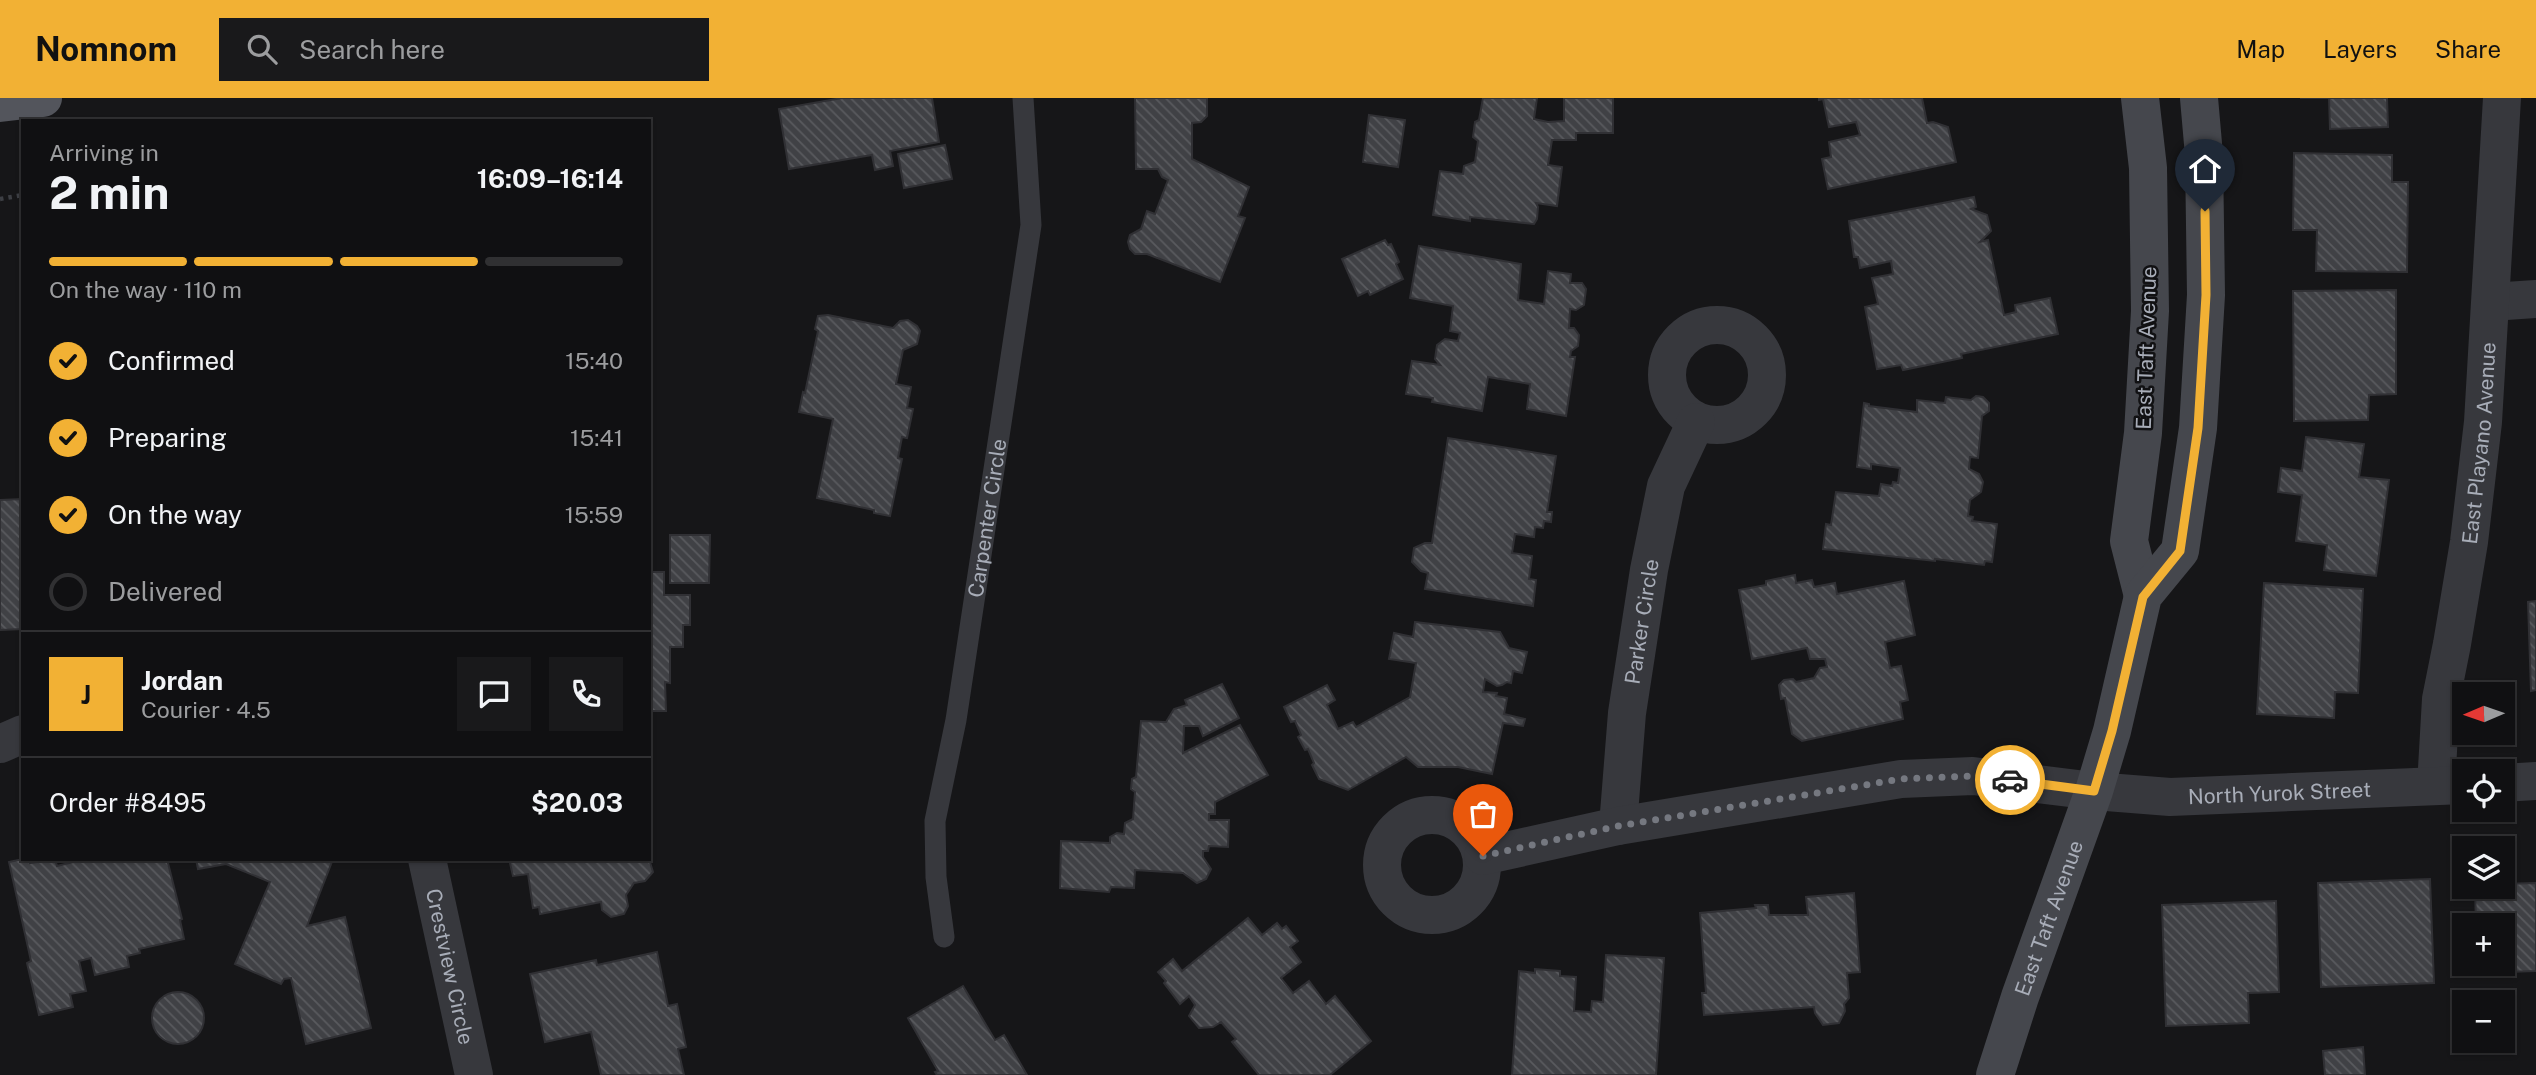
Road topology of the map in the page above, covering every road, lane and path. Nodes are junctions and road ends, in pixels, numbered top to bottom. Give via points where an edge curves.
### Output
1 (43, 98) edge
2 (1023, 98) edge
3 (2140, 98) edge
4 (2199, 98) edge
5 (2502, 98) edge
6 (0, 103) edge
7 (21, 195) edge
8 (0, 199) edge
9 (2536, 299) edge
10 (2491, 302) junction
11 (1696, 422) dead end
12 (2143, 597) junction
13 (21, 735) edge
14 (0, 744) edge
15 (2536, 781) edge
16 (2515, 782) edge
17 (2450, 785) edge
18 (2094, 791) junction
19 (1618, 826) junction
20 (1483, 856) dead end
21 (427, 861) edge
22 (944, 937) dead end
23 (474, 1075) edge
24 (1995, 1075) edge

1 - 6 main road
2 - 22 lane, Carpenter Circle via 1031,225 956,720 934,821
3 - 12 street, East Taft Avenue via 2148,168 2150,311 2143,433 2129,541
4 - 12 street, East Taft Avenue via 2206,295 2198,428 2180,551
5 - 10 street, East Playano Avenue
7 - 8 path
9 - 10 street
10 - 17 street, East Playano Avenue via 2469,542 2441,699
11 - 19 street, Parker Circle via 1666,486 1649,570 1627,713
12 - 18 street, East Taft Avenue
13 - 14 street
15 - 16 street
17 - 18 street, North Yurok Street via 2170,797
18 - 19 street, North Yurok Street via 1973,776 1901,779
18 - 24 street, East Taft Avenue
19 - 20 street, North Yurok Street
21 - 23 street, Crestview Circle

